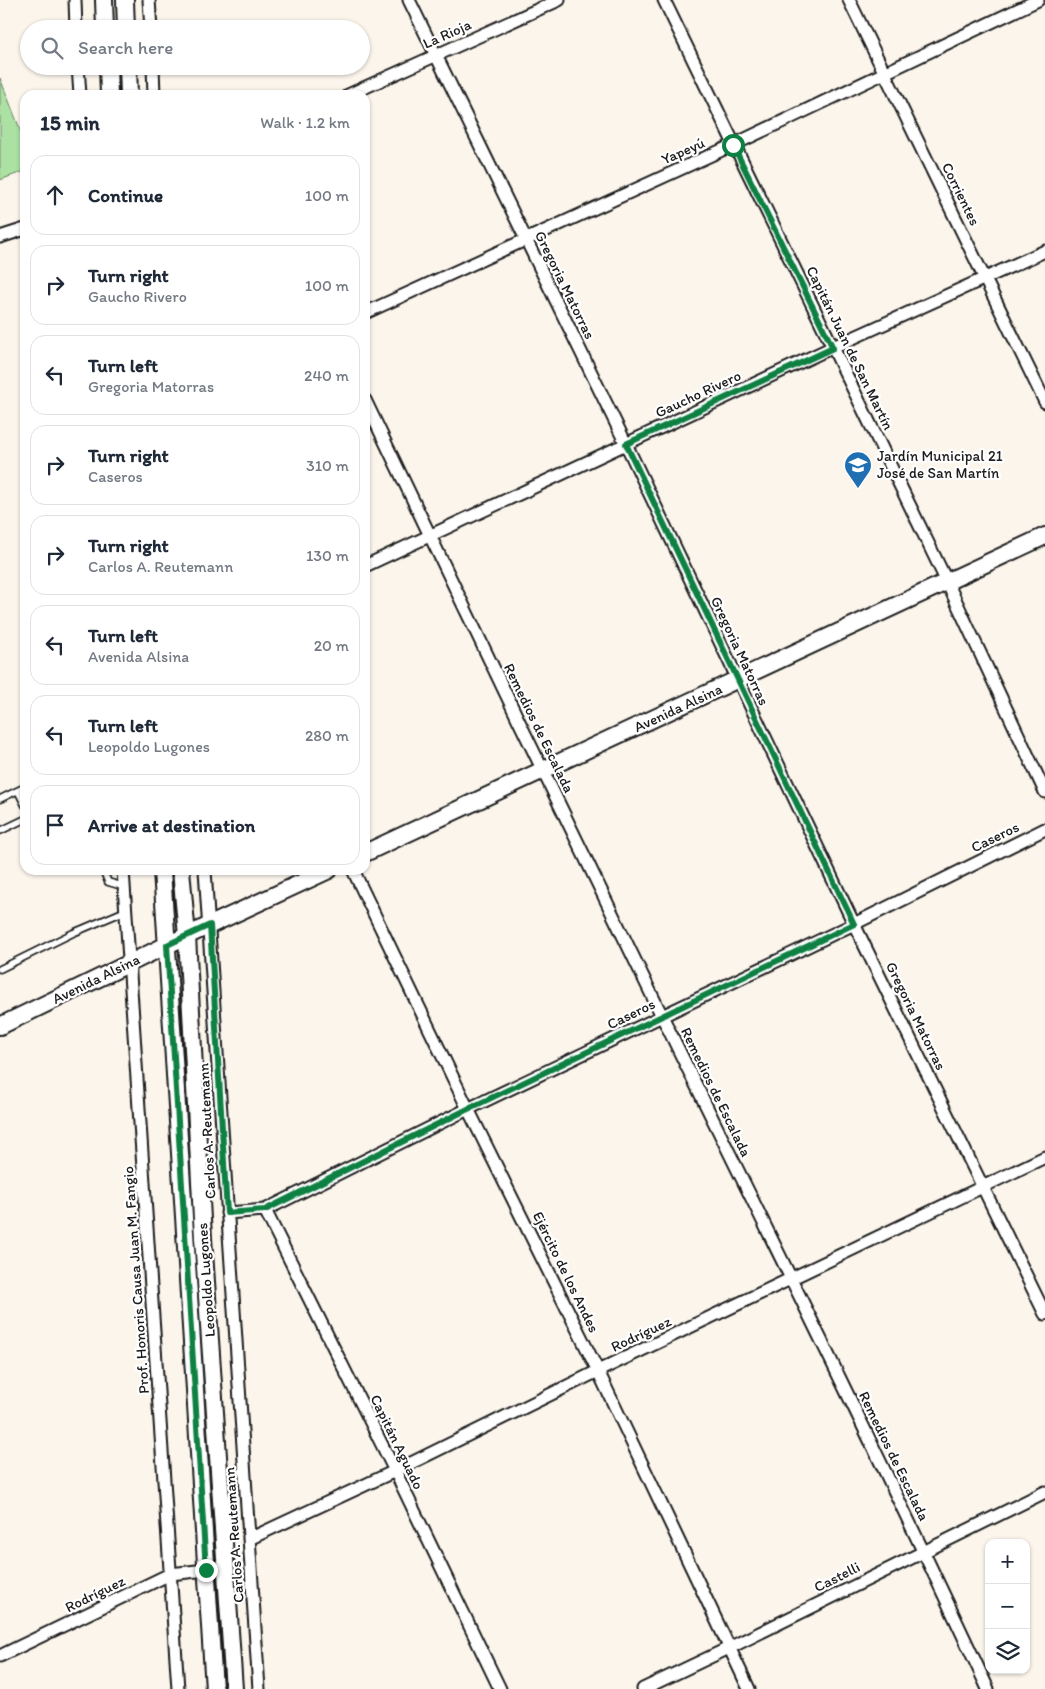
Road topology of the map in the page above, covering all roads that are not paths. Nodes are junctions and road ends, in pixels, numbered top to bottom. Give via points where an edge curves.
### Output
1 (75, 0) edge
2 (104, 0) edge
3 (125, 0) edge
4 (150, 0) edge
5 (409, 0) edge
6 (559, 0) edge
7 (664, 0) edge
8 (849, 0) edge
9 (1038, 0) edge
10 (76, 20) edge
11 (105, 20) edge
12 (126, 20) edge
13 (151, 20) edge
14 (436, 56) junction
15 (885, 74) junction
16 (79, 75) edge
17 (108, 75) edge
18 (128, 75) edge
19 (153, 75) edge
20 (80, 90) edge
21 (109, 90) edge
22 (129, 90) edge
23 (154, 90) edge
24 (359, 90) edge
25 (733, 145) junction
26 (20, 231) edge
27 (0, 237) edge
28 (526, 239) junction
29 (1045, 251) edge
30 (985, 278) junction
31 (370, 312) edge
32 (833, 348) junction
33 (1045, 402) edge
34 (370, 410) edge
35 (626, 444) junction
36 (430, 536) junction
37 (1045, 536) edge
38 (370, 564) edge
39 (947, 582) junction
40 (738, 681) junction
41 (543, 770) junction
42 (18, 791) joint
43 (1045, 792) edge
44 (20, 795) edge
45 (0, 799) edge
46 (20, 821) edge
47 (1045, 829) edge
48 (0, 830) edge
49 (370, 851) edge
50 (105, 875) edge
51 (124, 875) edge
52 (162, 875) edge
53 (181, 875) edge
54 (205, 875) edge
55 (318, 875) edge
56 (355, 875) edge
57 (125, 887) junction
58 (126, 911) junction
59 (854, 924) junction
60 (210, 925) junction
61 (187, 936) junction
62 (167, 945) junction
63 (130, 964) junction
64 (0, 969) edge
65 (662, 1016) junction
66 (0, 1026) edge
67 (468, 1109) junction
68 (1045, 1156) edge
69 (983, 1187) junction
70 (265, 1210) junction
71 (227, 1213) junction
72 (792, 1279) junction
73 (1045, 1314) edge
74 (598, 1371) junction
75 (395, 1471) junction
76 (1045, 1492) edge
77 (249, 1539) junction
78 (924, 1551) junction
79 (206, 1570) junction
80 (170, 1574) junction
81 (729, 1648) junction
82 (0, 1656) edge
83 (178, 1689) edge
84 (214, 1689) edge
85 (234, 1689) edge
86 (259, 1689) edge
87 (500, 1689) edge
88 (643, 1689) edge
89 (749, 1689) edge
90 (988, 1689) edge

1 - 10 street
2 - 11 main road
3 - 12 main road
4 - 13 street
5 - 14 street, Gregoria Matorras
6 - 14 street, La Rioja
7 - 25 street, Capitán Juan de San Martín
8 - 15 street, Corrientes
9 - 15 street, Yapeyú
14 - 24 street, La Rioja
14 - 28 street, Gregoria Matorras
15 - 25 street, Yapeyú
15 - 30 street, Corrientes
16 - 20 street
17 - 21 main road
18 - 22 main road
19 - 23 street
25 - 28 street, Yapeyú
25 - 32 street, Capitán Juan de San Martín
26 - 27 street
28 - 31 street, Yapeyú
28 - 35 street, Gregoria Matorras
29 - 30 street, Gaucho Rivero
30 - 32 street, Gaucho Rivero
30 - 33 street, Corrientes
32 - 35 street, Gaucho Rivero
32 - 39 street, Capitán Juan de San Martín
34 - 36 street, Remedios de Escalada
35 - 36 street, Gaucho Rivero
35 - 40 street, Gregoria Matorras
36 - 38 street, Gaucho Rivero
36 - 41 street, Remedios de Escalada
37 - 39 main road, Avenida Alsina
39 - 40 main road, Avenida Alsina
39 - 43 street, Capitán Juan de San Martín
40 - 41 main road, Avenida Alsina
40 - 59 street, Gregoria Matorras
41 - 49 main road, Avenida Alsina
41 - 65 street, Remedios de Escalada
42 - 44 lane
42 - 45 lane
46 - 48 lane
47 - 59 street, Caseros
50 - 57 lane via 108,882
51 - 57 street, Prof. Honoris Causa Juan M. Fangio
52 - 62 main road, Leopoldo Lugones
53 - 61 main road, Leopoldo Lugones
54 - 60 street, Carlos A. Reutemann
55 - 60 main road, Avenida Alsina
56 - 67 street, Ejército de los Andes
57 - 58 street, Prof. Honoris Causa Juan M. Fangio
58 - 63 street, Prof. Honoris Causa Juan M. Fangio
58 - 64 lane
59 - 65 street, Caseros
59 - 69 street, Gregoria Matorras
60 - 61 main road, Avenida Alsina
60 - 71 street, Carlos A. Reutemann
61 - 62 main road, Avenida Alsina
61 - 85 main road, Leopoldo Lugones via 203,1238
62 - 63 main road, Avenida Alsina
62 - 79 main road, Leopoldo Lugones
63 - 66 main road, Avenida Alsina
63 - 80 street, Prof. Honoris Causa Juan M. Fangio
65 - 67 street, Caseros
65 - 72 street, Remedios de Escalada
67 - 70 street, Caseros
67 - 74 street, Ejército de los Andes
68 - 69 street, Rodríguez
69 - 72 street, Rodríguez
69 - 73 street, Gregoria Matorras
70 - 71 street, Caseros
70 - 75 street, Capitán Aguado
71 - 77 street, Carlos A. Reutemann
72 - 74 street, Rodríguez
72 - 78 street, Remedios de Escalada
74 - 75 street, Rodríguez
74 - 81 street, Ejército de los Andes
75 - 77 street, Rodríguez
75 - 87 street, Capitán Aguado
76 - 78 street, Castelli
77 - 86 street, Carlos A. Reutemann
78 - 81 street, Castelli
78 - 90 street, Remedios de Escalada
79 - 80 street, Rodríguez
79 - 84 main road, Leopoldo Lugones
80 - 82 street, Rodríguez
80 - 83 street, Prof. Honoris Causa Juan M. Fangio
81 - 88 street, Castelli
81 - 89 street, Ejército de los Andes

